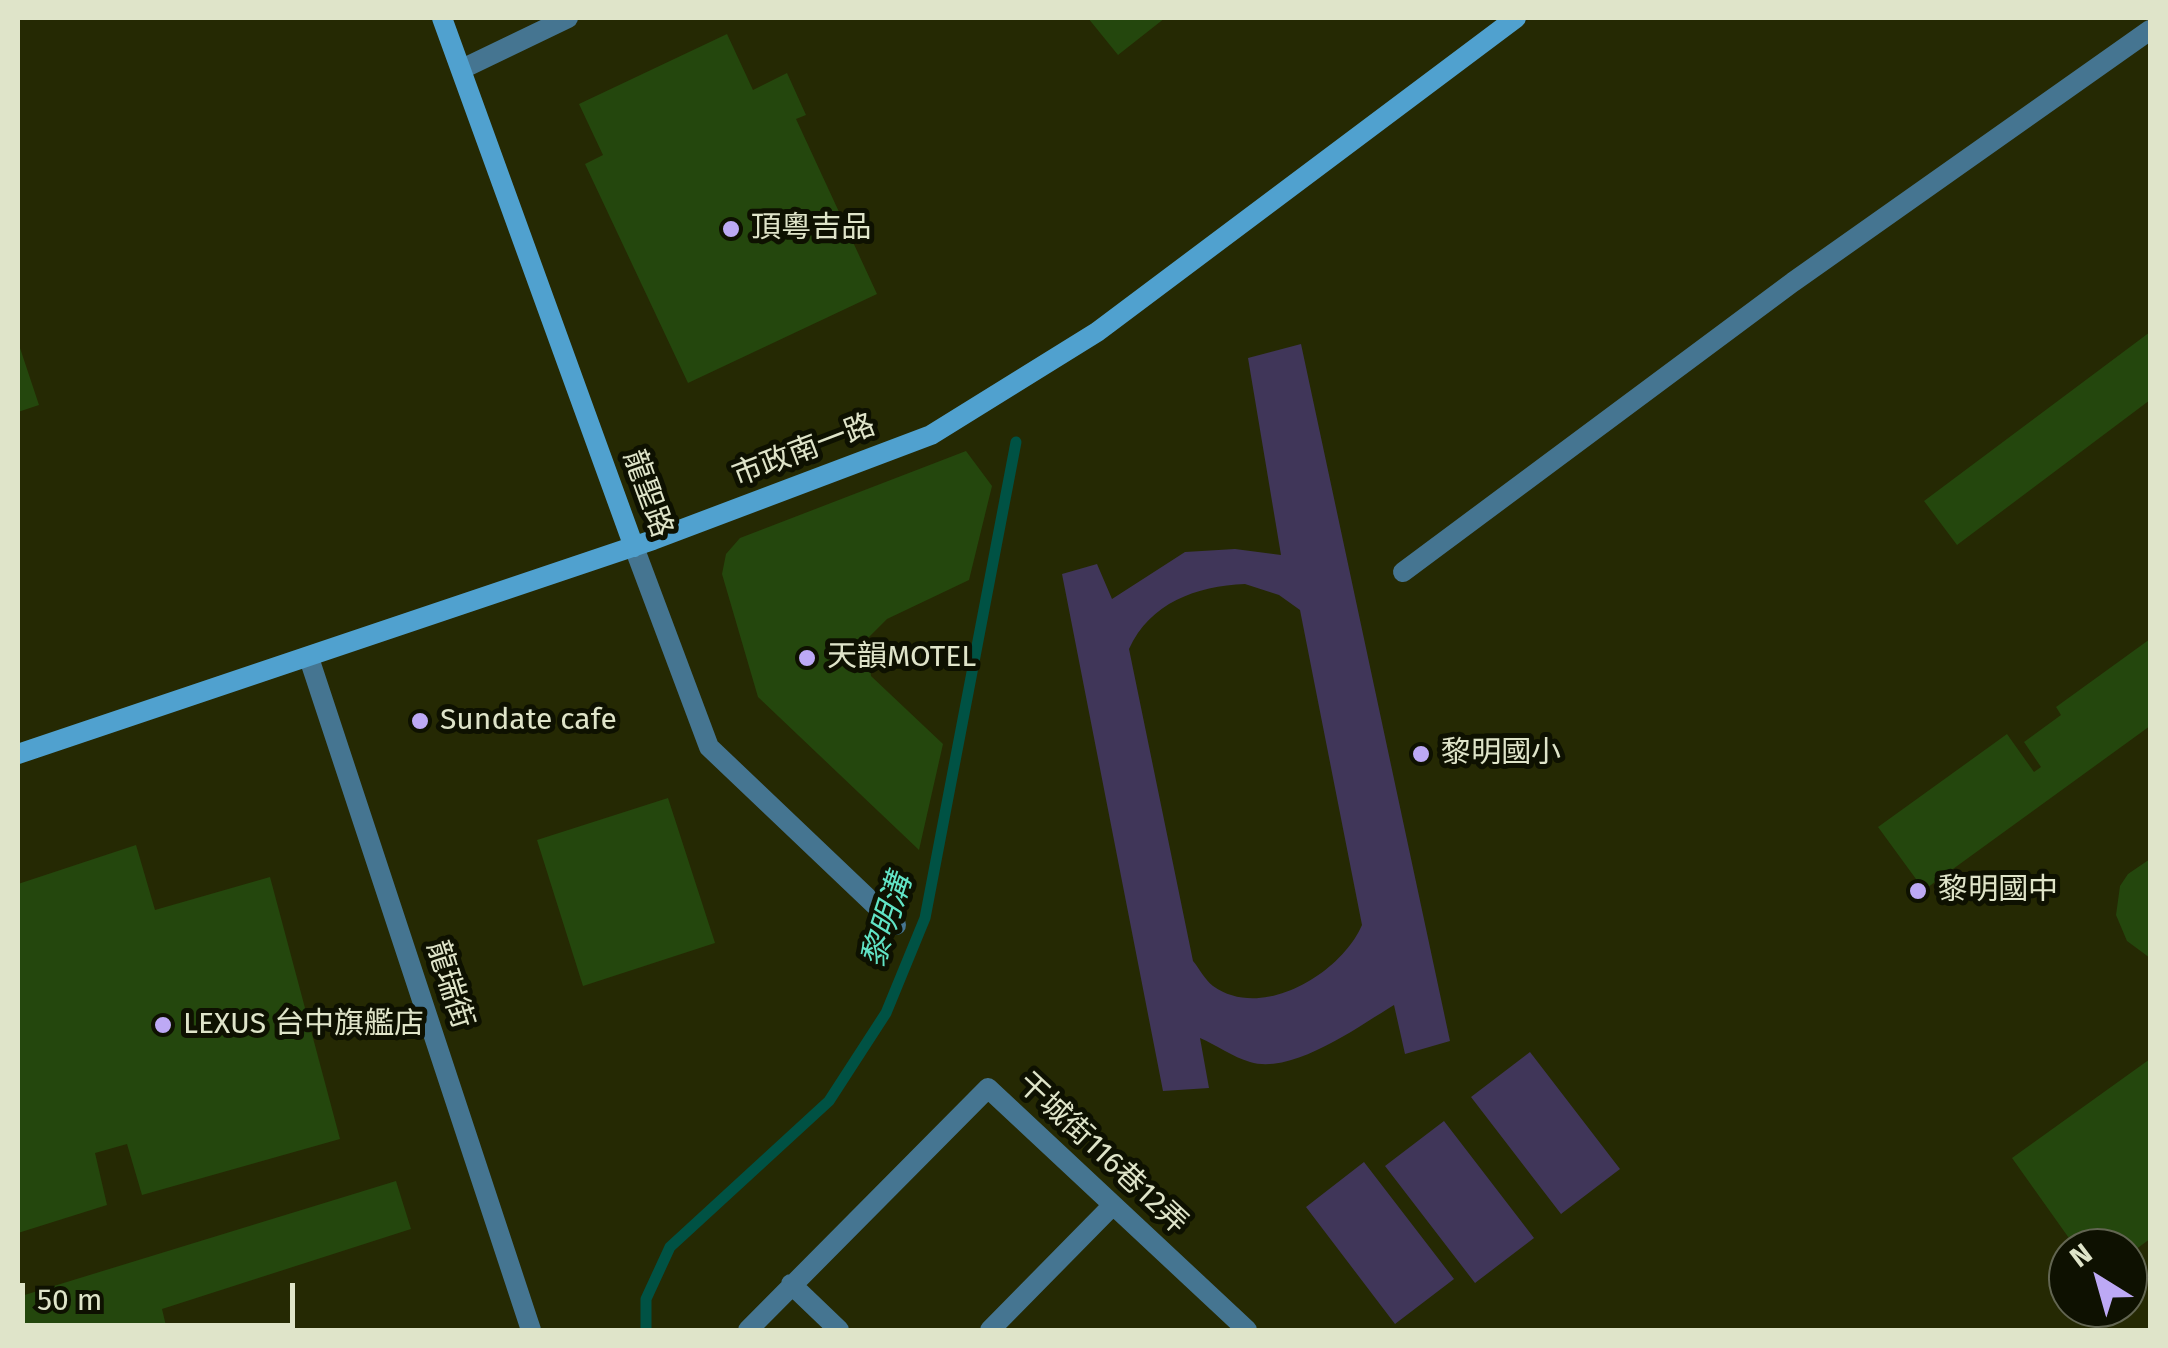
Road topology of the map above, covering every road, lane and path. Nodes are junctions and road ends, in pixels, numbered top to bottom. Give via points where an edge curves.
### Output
1 (442, 18) edge
2 (568, 18) edge
3 (1516, 18) edge
4 (2150, 30) edge
5 (462, 69) junction
6 (634, 546) junction
7 (1403, 572) dead end
8 (309, 658) junction
9 (18, 754) edge
10 (896, 925) dead end
11 (1113, 1205) junction
12 (791, 1284) junction
13 (1241, 1329) edge
14 (531, 1330) edge
15 (748, 1330) edge
16 (839, 1330) edge
17 (990, 1330) edge

1 - 5 street, 龍聖路
2 - 5 street
3 - 6 street, 市政南一路 via 1097,332 931,435
4 - 7 street via 1793,282
5 - 6 street, 龍聖路
6 - 8 street, 市政南一路
6 - 10 street, 龍聖路 via 709,746
8 - 9 street, 市政南一路
8 - 14 street, 龍瑞街
11 - 12 street, 干城街116巷12弄 via 988,1088
11 - 13 street, 干城街116巷12弄
11 - 17 street
12 - 15 street
12 - 16 street

